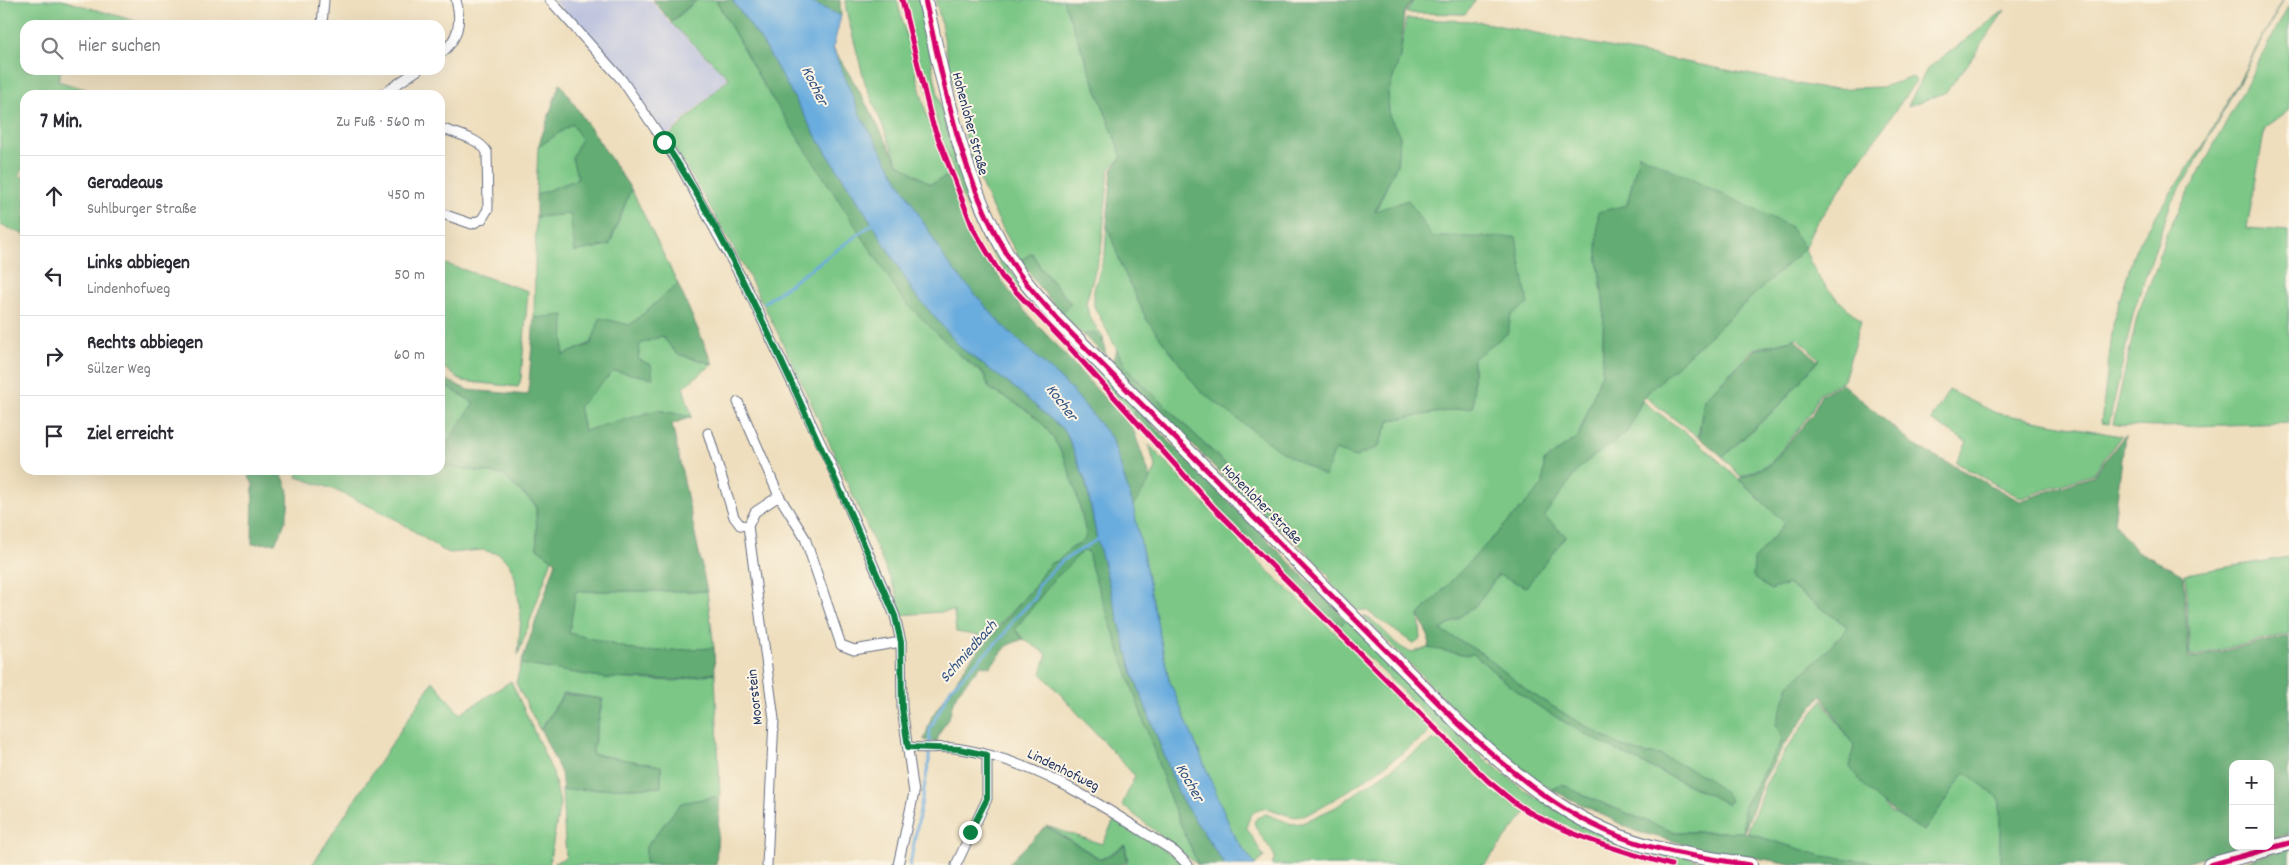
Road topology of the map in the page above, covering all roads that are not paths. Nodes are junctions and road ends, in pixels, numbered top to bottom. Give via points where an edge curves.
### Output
1 (324, 0) edge
2 (456, 0) edge
3 (550, 0) edge
4 (925, 0) edge
5 (322, 20) edge
6 (445, 50) edge
7 (411, 75) edge
8 (389, 90) edge
9 (445, 130) edge
10 (445, 215) edge
11 (738, 402) dead end
12 (708, 433) dead end
13 (779, 496) junction
14 (748, 526) junction
15 (901, 642) junction
16 (908, 747) junction
17 (987, 755) junction
18 (2289, 843) edge
19 (767, 865) edge
20 (898, 865) edge
21 (956, 865) edge
22 (1188, 865) edge
23 (1750, 865) edge
24 (2210, 865) edge

1 - 5 street
2 - 6 street via 460,13 458,27
3 - 15 street via 622,80 681,167 749,292 830,463 895,616
4 - 23 main road, Hohenloher Straße via 954,126 974,188 1014,267 1058,319 1453,718 1505,766 1554,804 1606,830 1658,848
7 - 8 street
9 - 10 street via 473,140 487,152 488,210 482,219 472,224
11 - 13 street
12 - 14 street via 734,517 740,525
13 - 14 street via 755,512
13 - 15 street via 805,538 841,645 854,650
14 - 19 street, Moorstein via 774,719
15 - 16 street via 902,708
16 - 17 street, Lindenhofweg via 959,749
16 - 20 street via 914,792
17 - 21 street via 987,799
17 - 22 street, Lindenhofweg via 1028,767 1078,791 1175,852
18 - 24 main road

